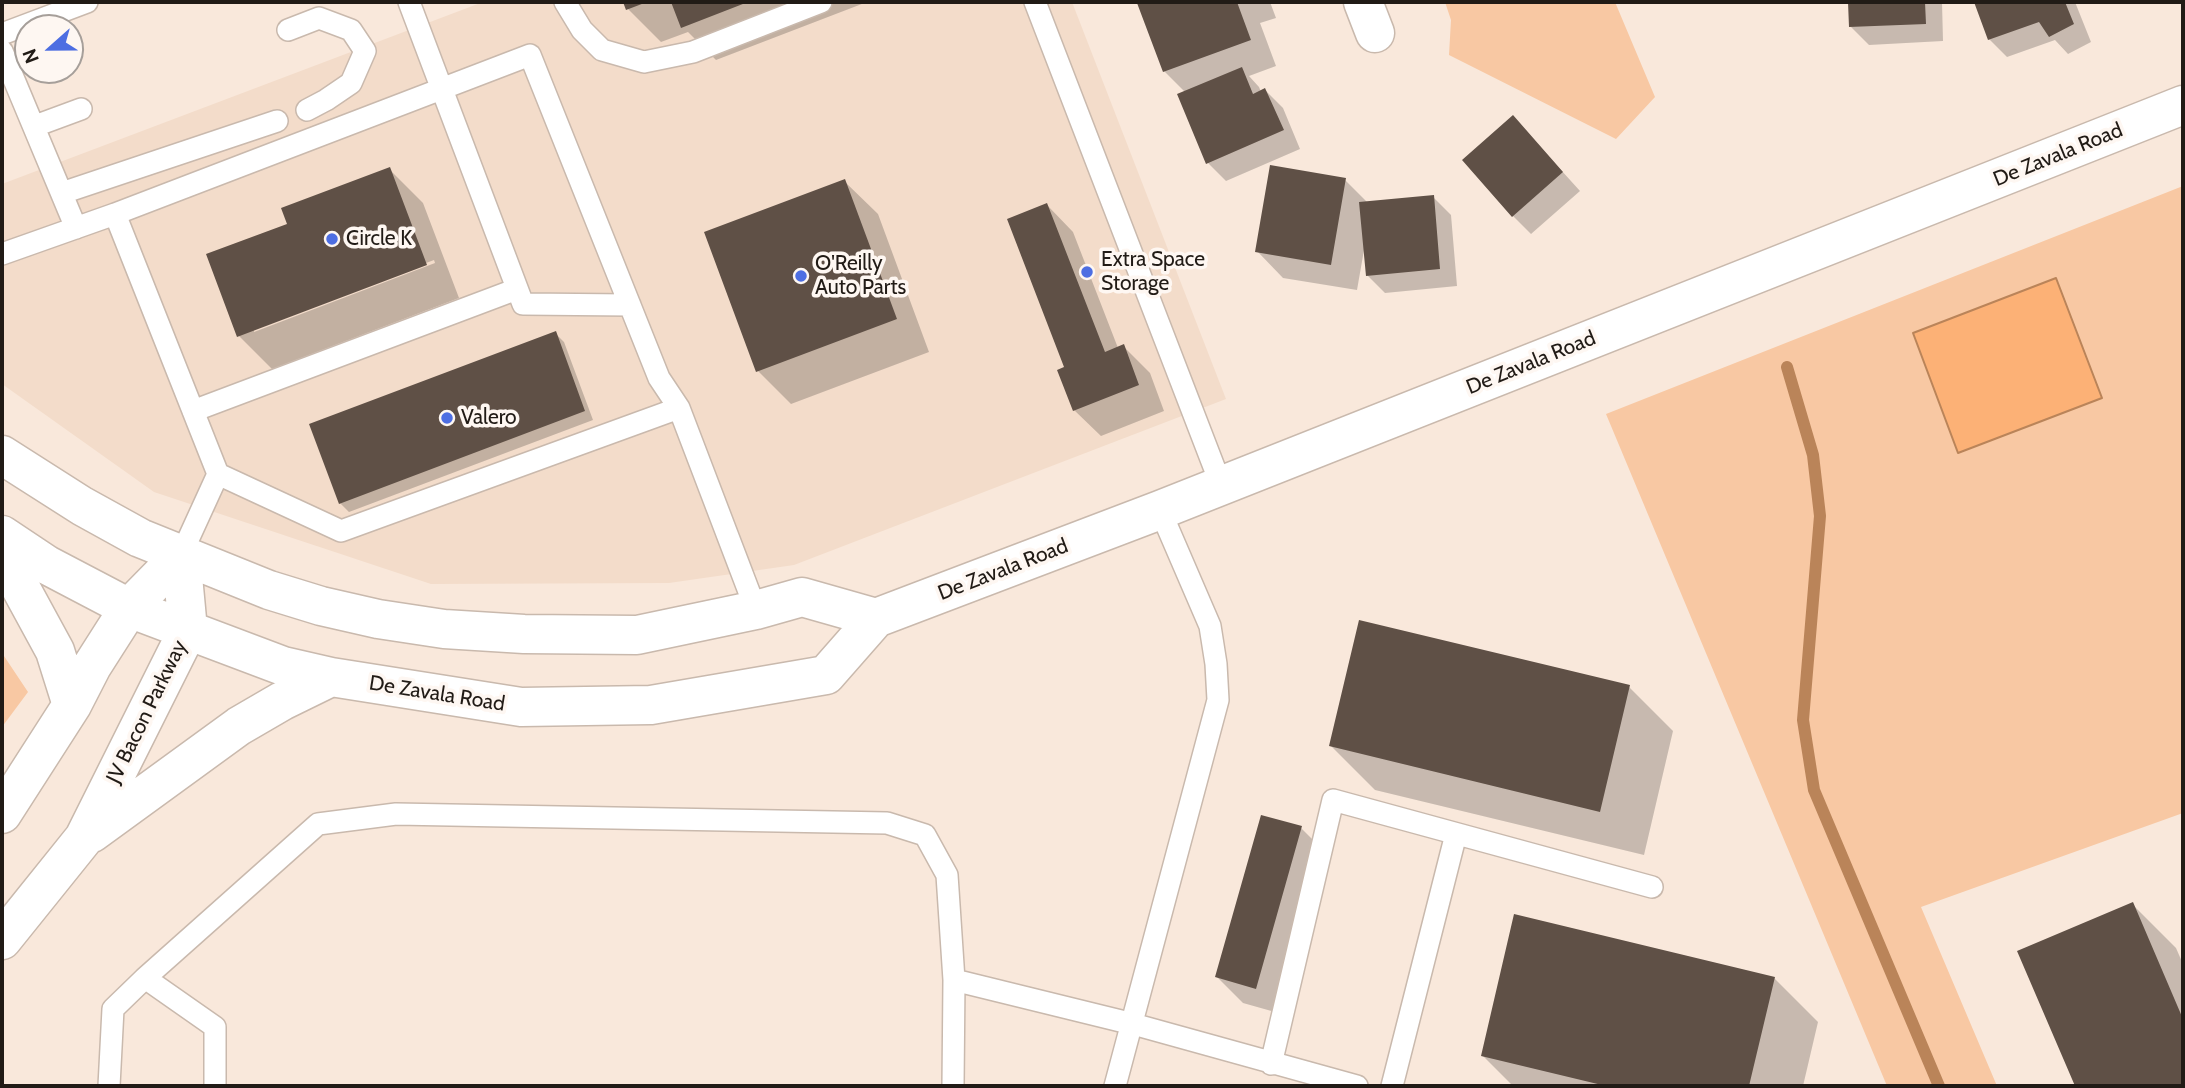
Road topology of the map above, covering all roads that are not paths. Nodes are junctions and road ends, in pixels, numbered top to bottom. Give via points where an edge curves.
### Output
1 (87, 2) edge
2 (410, 2) edge
3 (565, 2) edge
4 (821, 2) edge
5 (1035, 2) edge
6 (288, 30) dead end
7 (2, 34) edge
8 (2, 51) edge
9 (443, 89) junction
10 (2183, 105) edge
11 (81, 109) dead end
12 (307, 110) dead end
13 (278, 121) dead end
14 (34, 126) junction
15 (62, 193) junction
16 (115, 214) junction
17 (76, 228) junction
18 (2, 254) edge
19 (517, 289) junction
20 (630, 305) junction
21 (679, 408) junction
22 (193, 411) junction
23 (2, 455) edge
24 (218, 474) junction
25 (1221, 485) junction
26 (1160, 510) junction
27 (2, 535) edge
28 (181, 555) junction
29 (2, 561) edge
30 (129, 608) junction
31 (756, 610) junction
32 (876, 618) junction
33 (188, 630) junction
34 (331, 677) junction
35 (72, 705) junction
36 (2, 814) edge
37 (1456, 834) junction
38 (84, 838) junction
39 (1652, 887) dead end
40 (2, 940) edge
41 (145, 978) junction
42 (954, 980) junction
43 (1133, 1024) junction
44 (1271, 1064) junction
45 (109, 1086) edge
46 (215, 1086) edge
47 (953, 1086) edge
48 (1115, 1086) edge
49 (1357, 1086) edge
50 (1392, 1086) edge

1 - 7 lane
2 - 9 lane
3 - 4 lane via 582,30 602,50 644,62 693,52
5 - 25 lane
6 - 12 lane via 319,18 351,30 365,51 351,83
8 - 14 lane
9 - 16 lane
9 - 19 lane
9 - 20 lane via 530,55
10 - 25 main road, De Zavala Road
11 - 14 lane
13 - 15 lane
14 - 15 lane
15 - 17 lane
16 - 17 lane
16 - 22 lane
17 - 18 lane
19 - 20 lane via 523,304
19 - 22 lane
20 - 21 lane via 659,378
21 - 24 lane via 341,531
21 - 31 lane
22 - 24 lane
23 - 28 main road via 82,506
24 - 28 lane
25 - 26 main road, De Zavala Road
26 - 32 main road, De Zavala Road
26 - 43 lane via 1210,626 1218,700
27 - 30 main road, De Zavala Road via 47,565
28 - 30 main road
28 - 31 main road via 321,606 444,629 637,635
28 - 33 main road, JV Bacon Parkway
29 - 35 main road via 55,651
30 - 33 main road, De Zavala Road
30 - 35 main road
31 - 32 main road via 802,597
32 - 34 main road, De Zavala Road via 826,675 651,705 521,707
33 - 34 main road, De Zavala Road via 283,666
33 - 38 main road, JV Bacon Parkway
34 - 38 main road via 239,726
35 - 36 main road
37 - 39 lane
37 - 44 lane via 1333,800
37 - 50 lane
38 - 40 main road, JV Bacon Parkway
41 - 42 lane via 318,824 396,814 887,823 925,835 947,874
41 - 45 lane via 113,1009
41 - 46 lane via 215,1027
42 - 43 lane
42 - 47 lane
43 - 44 lane
43 - 48 lane
44 - 49 lane

